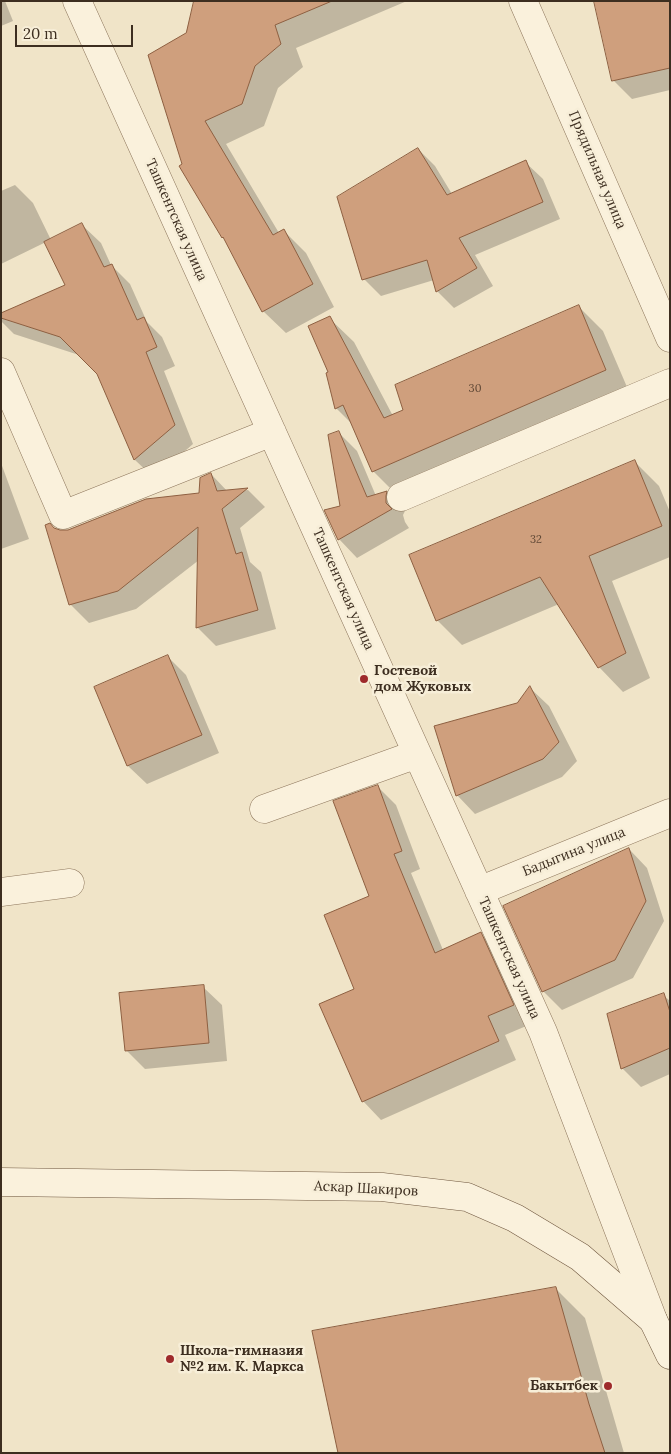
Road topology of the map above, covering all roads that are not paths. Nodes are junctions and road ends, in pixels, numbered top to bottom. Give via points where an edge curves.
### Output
1 (77, 1) edge
2 (523, 1) edge
3 (670, 338) edge
4 (1, 372) edge
5 (670, 384) edge
6 (272, 432) junction
7 (401, 497) dead end
8 (417, 754) junction
9 (264, 809) dead end
10 (670, 813) edge
11 (70, 883) dead end
12 (4, 884) edge
13 (479, 891) junction
14 (1, 1182) edge
15 (653, 1320) junction
16 (670, 1355) edge

1 - 6 street, Ташкентская улица
2 - 3 street, Прядильная улица
4 - 6 street via 63,515
5 - 7 street
6 - 8 street, Ташкентская улица
8 - 9 street
8 - 13 street, Ташкентская улица
10 - 13 street, Бадыгина улица
11 - 12 street
13 - 15 street, Ташкентская улица via 543,1032
14 - 15 street, Аскар Шакиров via 382,1187 467,1197 515,1218 580,1257
15 - 16 street, Аскар Шакиров

